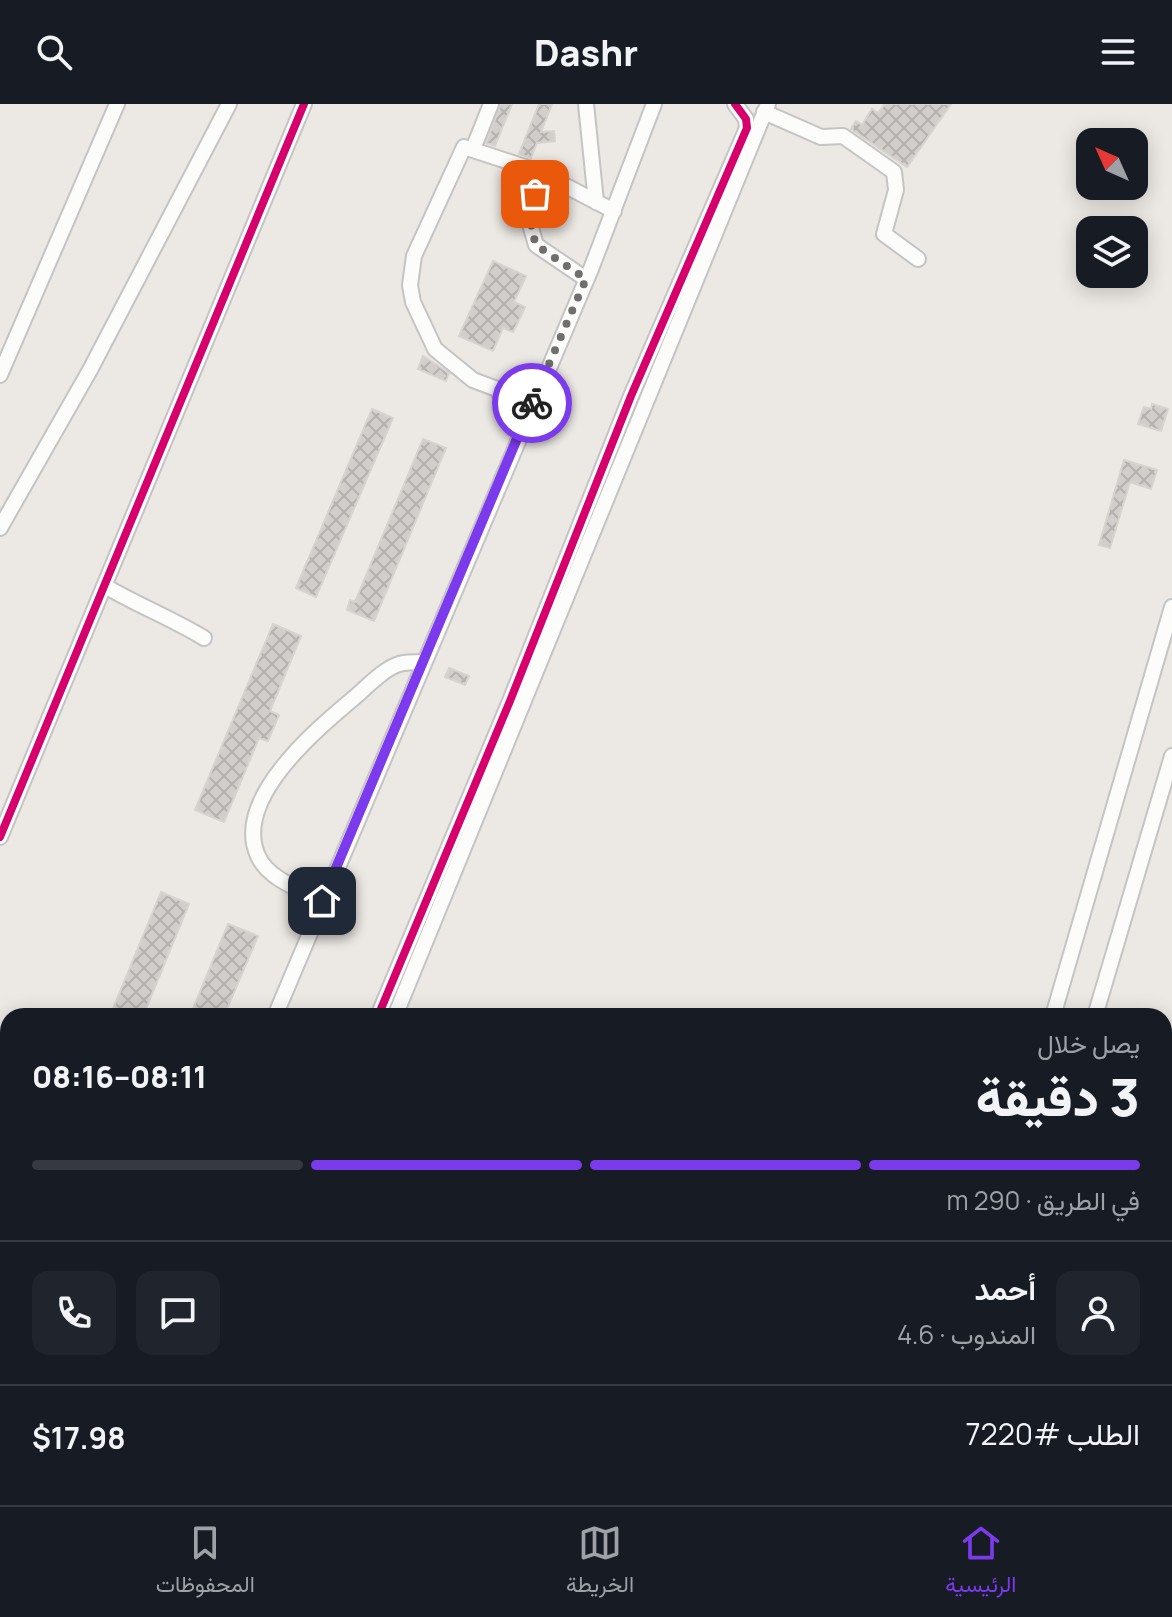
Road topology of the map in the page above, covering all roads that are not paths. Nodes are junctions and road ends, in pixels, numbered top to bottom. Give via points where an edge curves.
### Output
1 (117, 104) edge
2 (229, 104) edge
3 (304, 104) edge
4 (491, 104) edge
5 (586, 104) edge
6 (654, 104) edge
7 (735, 104) edge
8 (766, 108) edge
9 (473, 149) junction
10 (537, 171) junction
11 (596, 202) junction
12 (614, 211) junction
13 (918, 259) dead end
14 (586, 279) junction
15 (0, 375) edge
16 (497, 389) junction
17 (536, 393) junction
18 (521, 432) junction
19 (0, 528) edge
20 (105, 586) junction
21 (1172, 607) edge
22 (204, 638) dead end
23 (423, 662) junction
24 (1172, 756) edge
25 (0, 837) edge
26 (322, 901) junction
27 (278, 1008) edge
28 (381, 1008) edge
29 (398, 1008) edge
30 (1055, 1008) edge
31 (1097, 1008) edge

1 - 15 street
2 - 19 street via 90,370
3 - 20 street
4 - 9 street
5 - 11 street
6 - 12 street
7 - 28 street via 747,128 631,396
8 - 13 street via 821,137 843,136 894,172 896,190 884,234
8 - 29 street
9 - 10 street
9 - 16 street via 460,150 420,238 410,285 419,322 435,349 473,380
10 - 11 street
10 - 14 street via 531,228 536,245
11 - 12 street
12 - 14 street
14 - 17 street
16 - 17 street
16 - 18 street
17 - 18 street
18 - 23 street
20 - 22 street
20 - 25 street
21 - 30 street
23 - 26 street
23 - 26 street via 385,672 339,711 289,758 260,803 254,828 259,859 269,871
24 - 31 street
26 - 27 street

